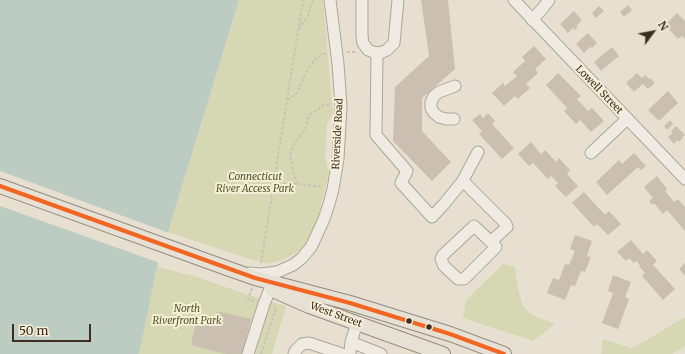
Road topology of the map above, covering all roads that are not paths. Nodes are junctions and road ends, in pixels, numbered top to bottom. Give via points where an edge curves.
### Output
1 (330, 0) edge
2 (362, 0) edge
3 (398, 0) edge
4 (514, 0) edge
5 (549, 0) edge
6 (532, 20) junction
7 (377, 52) junction
8 (456, 86) dead end
9 (454, 119) dead end
10 (627, 119) junction
11 (478, 152) dead end
12 (591, 153) dead end
13 (685, 179) edge
14 (463, 181) junction
15 (0, 186) edge
16 (490, 241) junction
17 (232, 270) junction
18 (270, 289) junction
19 (362, 306) junction
20 (357, 323) junction
21 (352, 342) junction
22 (248, 354) edge
23 (294, 354) edge
24 (342, 354) edge
25 (350, 354) edge
26 (381, 354) edge
27 (443, 354) edge
28 (504, 354) edge

1 - 17 street, Riverside Road via 340,87 340,145 333,189 324,219 311,248 293,265 277,272 261,274
2 - 7 street via 363,43 368,50
3 - 7 street via 394,43 387,50
4 - 6 street, Lowell Street
5 - 6 street
6 - 10 street, Lowell Street
7 - 14 street via 376,134 407,171 401,183 432,217
8 - 9 street via 439,92 431,102 434,113 439,117 446,120
10 - 12 street
10 - 13 street, Lowell Street
11 - 14 street
14 - 16 street via 506,224 507,227
15 - 17 main road, West Street
16 - 16 street via 474,226 443,255 444,266 458,279 464,279 496,247
17 - 18 main road, West Street
17 - 19 main road, West Street
18 - 20 main road, West Street
18 - 22 street
19 - 20 main road
19 - 28 main road, West Street
20 - 21 street
20 - 27 main road, West Street
21 - 25 street
21 - 26 street
23 - 24 street via 302,344 309,343

